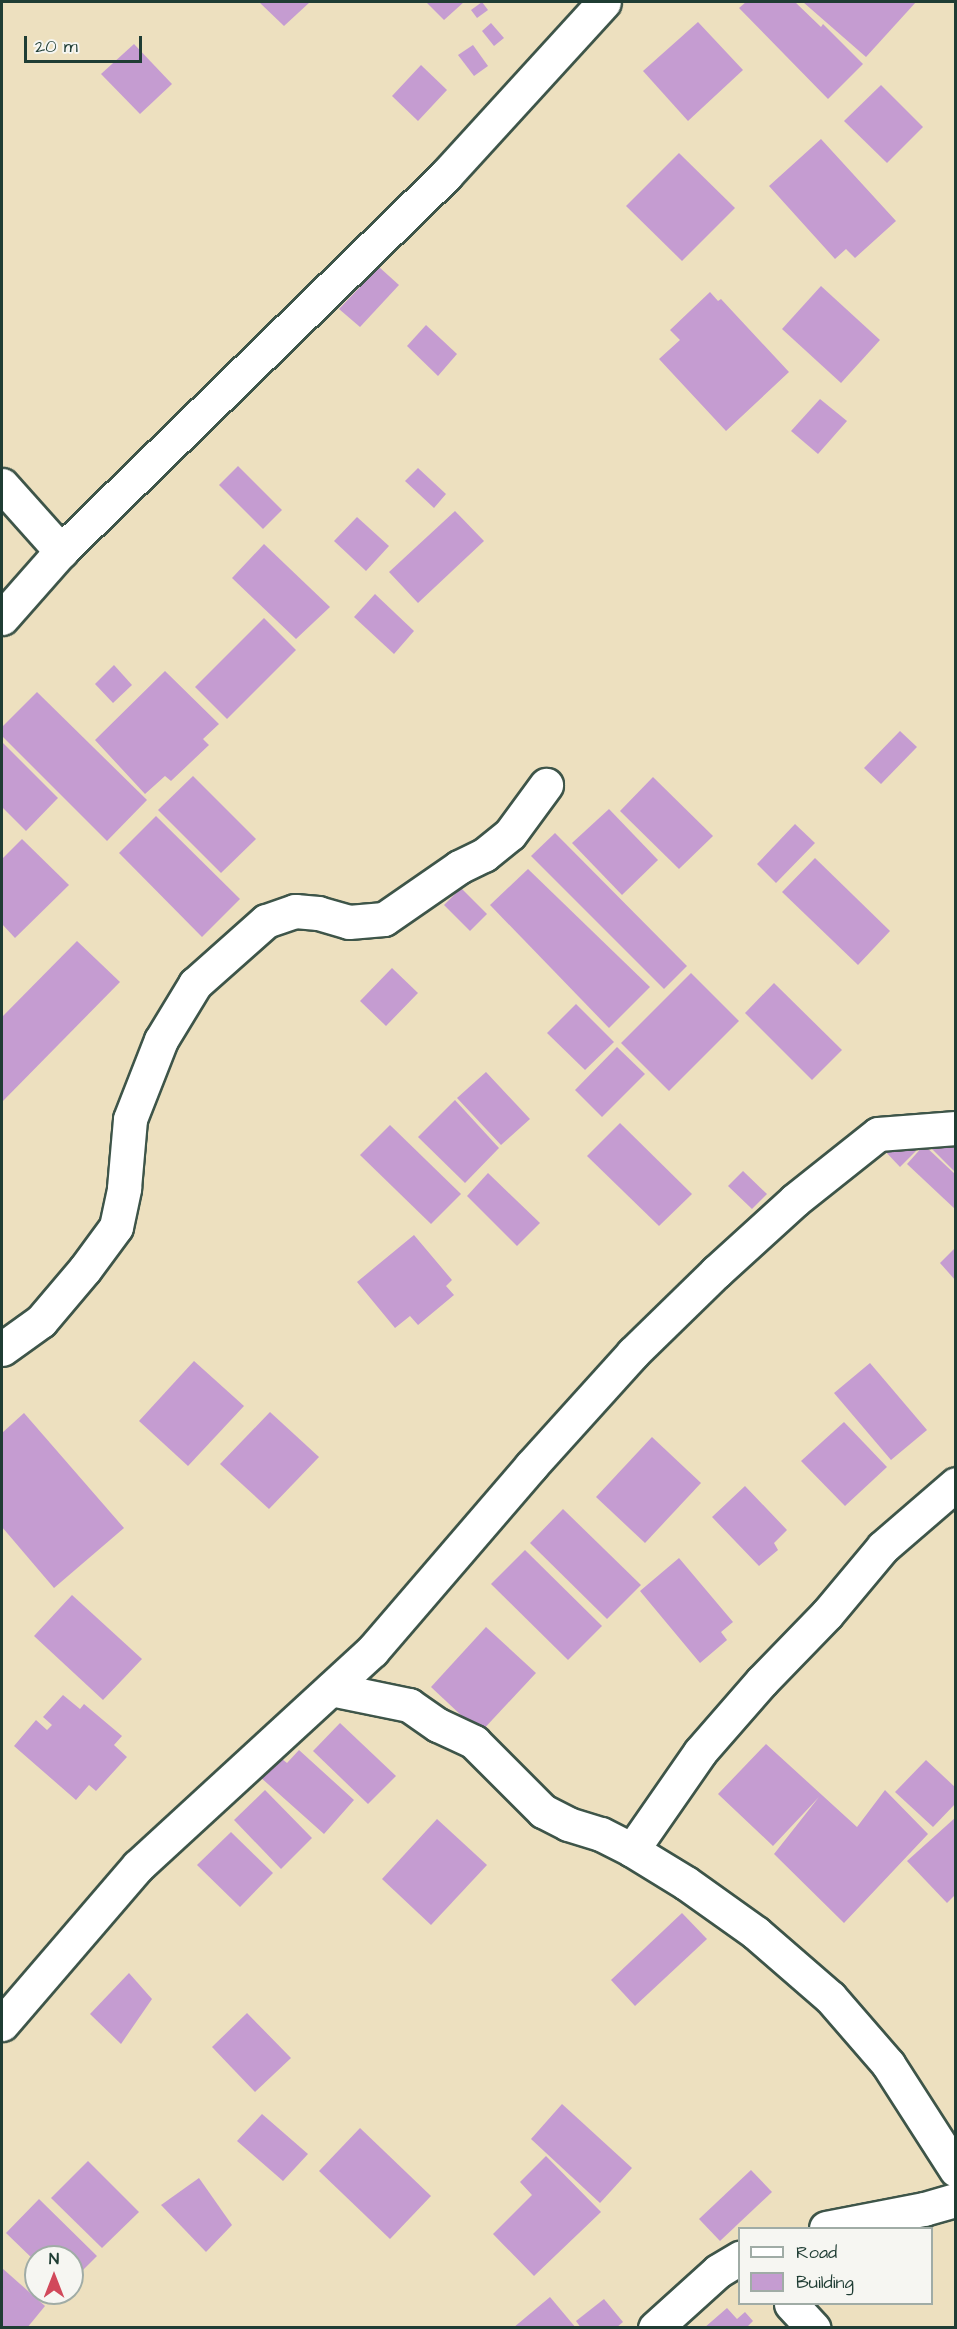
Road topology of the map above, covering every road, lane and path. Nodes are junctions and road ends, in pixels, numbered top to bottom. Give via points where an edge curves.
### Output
1 (604, 2) edge
2 (2, 485) edge
3 (61, 551) junction
4 (2, 618) edge
5 (546, 785) dead end
6 (956, 1128) edge
7 (2, 1349) edge
8 (956, 1484) edge
9 (331, 1689) junction
10 (632, 1850) junction
11 (2, 2024) edge
12 (956, 2170) edge
13 (956, 2200) edge
14 (836, 2227) edge
15 (738, 2259) edge
16 (792, 2305) edge
17 (655, 2328) edge
18 (813, 2328) edge

1 - 3 street via 446,176
2 - 3 street
3 - 4 street
5 - 7 street via 510,834 384,919 349,922 295,911 266,921 195,984 161,1040 130,1119 116,1227 41,1321
6 - 9 street via 878,1134 795,1200 633,1353 372,1651
8 - 10 street via 883,1547 827,1614 762,1681 700,1752
9 - 10 street via 409,1705 438,1725 474,1742 543,1811
9 - 11 street via 138,1866
10 - 12 street via 756,1933 830,1997 888,2064
13 - 14 street
15 - 17 street via 718,2271
16 - 18 street

